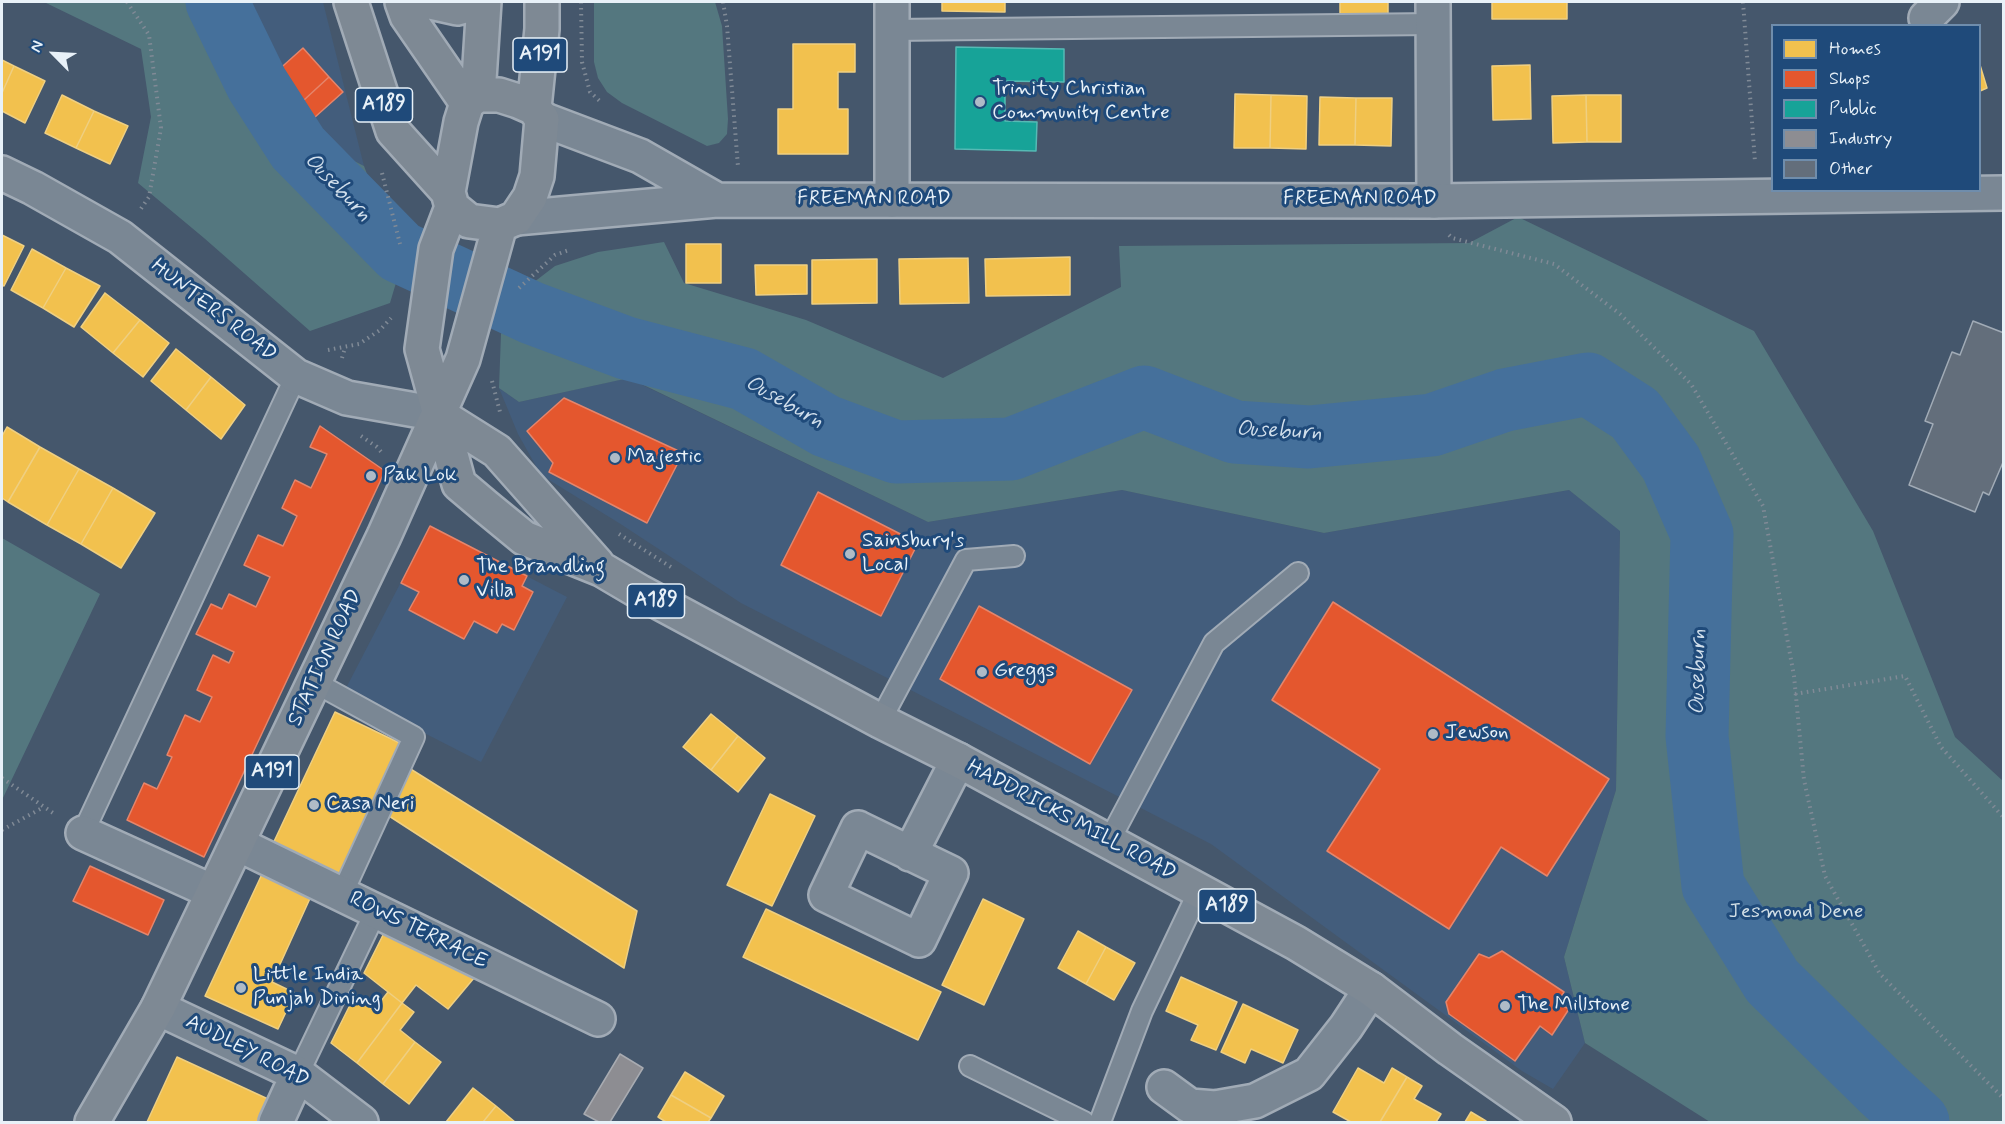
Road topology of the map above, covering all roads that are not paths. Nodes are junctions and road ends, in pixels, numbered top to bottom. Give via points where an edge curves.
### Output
1 (351, 2) edge
2 (402, 2) edge
3 (430, 2) edge
4 (482, 2) edge
5 (542, 2) edge
6 (1433, 13) edge
7 (892, 16) edge
8 (472, 99) junction
9 (538, 113) junction
10 (2, 173) edge
11 (2004, 193) edge
12 (450, 199) junction
13 (717, 200) junction
14 (892, 200) junction
15 (1425, 201) junction
16 (508, 221) junction
17 (296, 376) junction
18 (438, 414) junction
19 (1014, 556) dead end
20 (601, 569) junction
21 (1298, 573) dead end
22 (314, 682) junction
23 (880, 720) junction
24 (958, 760) junction
25 (71, 825) joint
26 (1109, 841) junction
27 (237, 844) junction
28 (910, 854) dead end
29 (1199, 891) junction
30 (213, 892) junction
31 (342, 894) junction
32 (376, 911) junction
33 (1371, 989) junction
34 (158, 1008) junction
35 (598, 1019) dead end
36 (970, 1066) dead end
37 (298, 1074) junction
38 (1164, 1087) dead end
39 (92, 1122) edge
40 (276, 1122) edge
41 (361, 1122) edge
42 (1084, 1122) edge
43 (1100, 1122) edge
44 (1554, 1122) edge

1 - 12 main road, A189 via 393,131
2 - 8 main road via 406,16
3 - 4 main road via 457,8
4 - 8 main road
5 - 9 main road, A191
6 - 7 lane
6 - 15 street
7 - 14 street
8 - 9 main road via 499,95
8 - 12 main road, A189 via 460,122
9 - 13 street, FREEMAN ROAD via 640,156
9 - 16 main road via 537,176 530,197
10 - 17 street, HUNTERS ROAD via 120,237
11 - 15 street, FREEMAN ROAD
12 - 16 main road, A189 via 469,220
12 - 18 main road, A189 via 436,249 422,349
13 - 14 street, FREEMAN ROAD
13 - 16 street, FREEMAN ROAD
14 - 15 street, FREEMAN ROAD
16 - 18 main road, STATION ROAD via 487,270 463,359
17 - 18 street, HUNTERS ROAD via 347,398
17 - 25 lane
18 - 20 main road, HADDRICKS MILL ROAD / A189 via 497,452
18 - 20 main road, HADDRICKS MILL ROAD / A189 via 459,484 524,538
18 - 22 main road, STATION ROAD / A191
19 - 23 lane via 966,560
20 - 23 main road, HADDRICKS MILL ROAD / A189
21 - 26 lane via 1214,643
22 - 27 main road, STATION ROAD / A191
22 - 31 lane via 414,737
23 - 24 main road, HADDRICKS MILL ROAD / A189
24 - 26 main road, HADDRICKS MILL ROAD / A189
24 - 28 street
25 - 30 street
26 - 29 main road, HADDRICKS MILL ROAD / A189
27 - 30 main road, STATION ROAD / A191
27 - 31 street, ROWS TERRACE
29 - 33 main road, HADDRICKS MILL ROAD / A189
29 - 43 lane via 1143,1011
30 - 34 main road, STATION ROAD / A191
31 - 32 street, ROWS TERRACE
32 - 35 street, ROWS TERRACE
32 - 37 lane
33 - 38 street via 1309,1074 1255,1101 1215,1108 1190,1106
33 - 44 main road, HADDRICKS MILL ROAD / A189
34 - 37 street, AUDLEY ROAD
34 - 39 main road, STATION ROAD / A191
36 - 42 lane
37 - 40 street
37 - 41 street, AUDLEY ROAD

